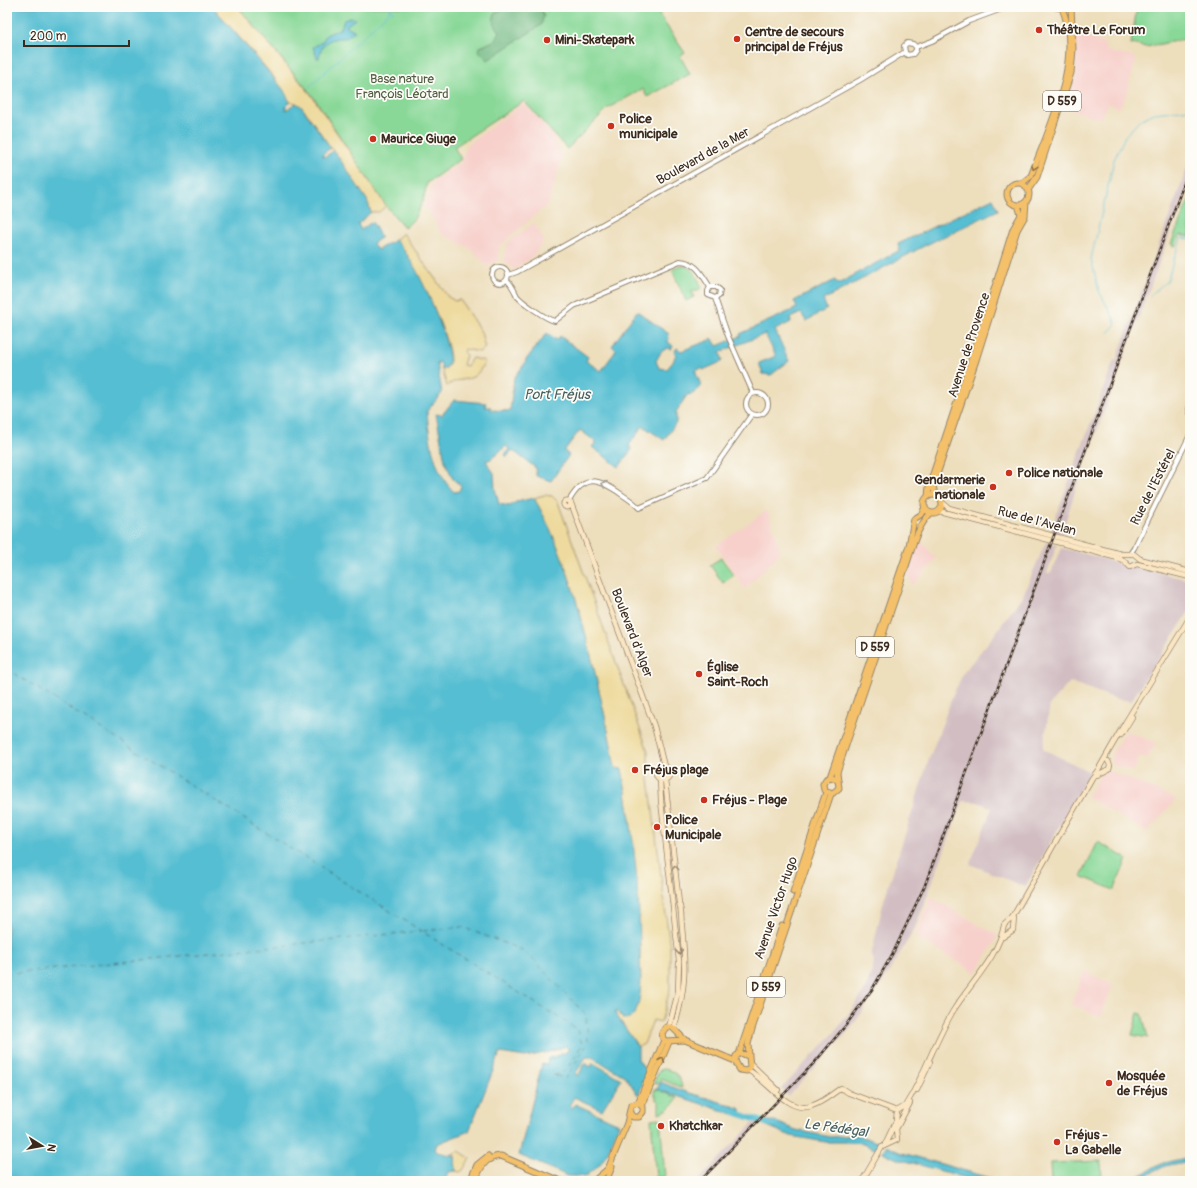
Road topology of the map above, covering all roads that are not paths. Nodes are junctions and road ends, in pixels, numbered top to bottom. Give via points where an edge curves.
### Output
1 (1007, 7) edge
2 (1071, 7) edge
3 (1062, 8) edge
4 (916, 47) junction
5 (905, 52) junction
6 (1022, 183) junction
7 (1028, 190) junction
8 (1026, 202) junction
9 (1018, 205) junction
10 (508, 275) junction
11 (507, 280) junction
12 (710, 287) junction
13 (715, 298) junction
14 (753, 393) junction
15 (1190, 406) edge
16 (752, 414) junction
17 (1190, 414) edge
18 (1190, 435) edge
19 (935, 495) junction
20 (928, 497) junction
21 (569, 504) joint
22 (942, 504) junction
23 (925, 507) junction
24 (939, 511) junction
25 (931, 513) junction
26 (1134, 548) junction
27 (1128, 554) junction
28 (1137, 556) junction
29 (1125, 561) junction
30 (1137, 564) junction
31 (1190, 572) edge
32 (1190, 577) edge
33 (1190, 617) edge
34 (1190, 620) edge
35 (1104, 762) junction
36 (664, 766) junction
37 (1105, 770) junction
38 (830, 777) junction
39 (663, 780) junction
40 (837, 780) junction
41 (828, 793) junction
42 (680, 907) junction
43 (673, 908) junction
44 (681, 913) junction
45 (674, 914) junction
46 (1010, 924) junction
47 (1006, 931) junction
48 (673, 1030) junction
49 (664, 1040) junction
50 (684, 1040) junction
51 (672, 1041) junction
52 (748, 1056) junction
53 (737, 1057) junction
54 (750, 1063) junction
55 (748, 1070) junction
56 (652, 1076) junction
57 (785, 1100) junction
58 (641, 1102) junction
59 (630, 1113) junction
60 (900, 1113) junction
61 (635, 1117) junction
62 (896, 1134) junction
63 (888, 1136) junction
64 (890, 1142) junction
65 (884, 1145) junction
66 (515, 1161) junction
67 (470, 1181) edge
68 (475, 1181) edge
69 (560, 1181) edge
70 (594, 1181) edge
71 (606, 1181) edge
72 (862, 1181) edge

1 - 4 street, Boulevard de la Mer via 969,21
2 - 7 main road, D 559 via 1073,61 1069,82 1037,178
3 -> 6 main road, D 559 via 1068,44 1066,75 1031,176
4 - 5 street, Boulevard de la Mer via 913,54
4 - 5 street, Boulevard de la Mer via 907,43
5 - 10 street, Boulevard de la Mer via 860,80
6 - 7 main road
6 - 9 main road via 1012,185 1007,192 1011,202
7 - 8 main road
8 - 9 main road
8 - 19 main road, Avenue de Provence via 1025,216 1017,230 933,486
9 - 20 main road, Avenue de Provence via 1020,215 1013,229 929,486
10 - 11 street
10 - 11 street via 502,268 496,268 493,272 493,279 497,282 503,283
11 - 12 street via 513,285 518,297 548,319 555,321 574,306 680,261 696,266
12 - 13 street via 708,295
12 - 13 street via 720,290 719,296
13 - 14 street via 728,336
14 - 16 street via 745,403
14 - 16 street via 763,394 768,408 761,414
15 - 17 street
16 -> 21 street via 707,478 638,506 605,483 593,481 581,486
18 - 26 street, Rue de l'Estérel
19 - 20 main road
19 - 22 main road via 941,499
20 - 23 main road
21 - 36 main road, Boulevard d'Alger via 652,720
22 - 24 main road
22 - 27 main road, Rue de l'Avelan via 956,510
23 - 25 main road
23 - 38 main road, D 559 via 912,526 909,546
24 - 25 main road
24 - 29 main road, Rue de l'Avelan
25 - 40 main road, D 559 via 924,521 908,562 837,772
26 - 27 street, Rue de l'Estérel
26 - 28 street
27 - 28 main road, Rue de l'Avelan
27 - 29 main road
28 - 30 main road
28 - 31 main road
29 - 30 main road, Rue de l'Avelan via 1130,566
30 - 32 main road
33 - 35 main road
34 - 35 main road
35 - 37 main road via 1101,768
35 - 37 main road via 1110,767
35 - 46 main road
36 - 39 main road via 670,773
36 - 39 main road via 656,770 656,776
37 - 46 main road via 1096,776
38 - 40 main road
38 - 41 main road via 823,782 823,788
42 -> 39 main road
39 - 43 main road via 661,801
40 - 41 main road via 839,788 836,792
41 - 52 main road, Avenue Victor Hugo / D 559 via 752,1029
41 - 53 main road, Avenue Victor Hugo / D 559
42 - 43 main road
42 - 44 main road
43 - 45 main road
44 - 45 main road
44 - 48 main road via 685,973 682,1002
45 -> 48 main road via 680,973
46 - 47 main road via 1004,925
46 - 47 main road via 1013,930
47 - 60 main road via 952,1012
48 - 49 main road via 662,1031
48 - 50 main road
48 - 51 main road
49 - 51 main road
49 - 56 main road
50 - 51 main road
50 - 53 main road via 724,1056
56 -> 51 main road
52 - 53 main road via 744,1054
52 - 54 main road
53 - 55 main road via 740,1070
54 - 55 main road
54 - 57 main road
55 - 57 main road
56 - 58 main road
57 - 60 main road via 799,1107 810,1107 841,1088
58 - 59 main road via 631,1105
58 - 61 main road via 642,1114
59 - 61 main road
59 - 70 main road via 610,1165 606,1172
60 - 62 main road
60 - 63 main road
61 - 71 main road via 630,1122
62 - 63 main road
62 - 64 main road via 896,1142
63 - 64 main road
63 - 65 main road
64 - 65 main road
65 - 72 main road
66 - 67 main road via 508,1156 496,1154 483,1159 477,1165
66 - 68 main road via 501,1156 491,1158 484,1163
66 - 69 main road

